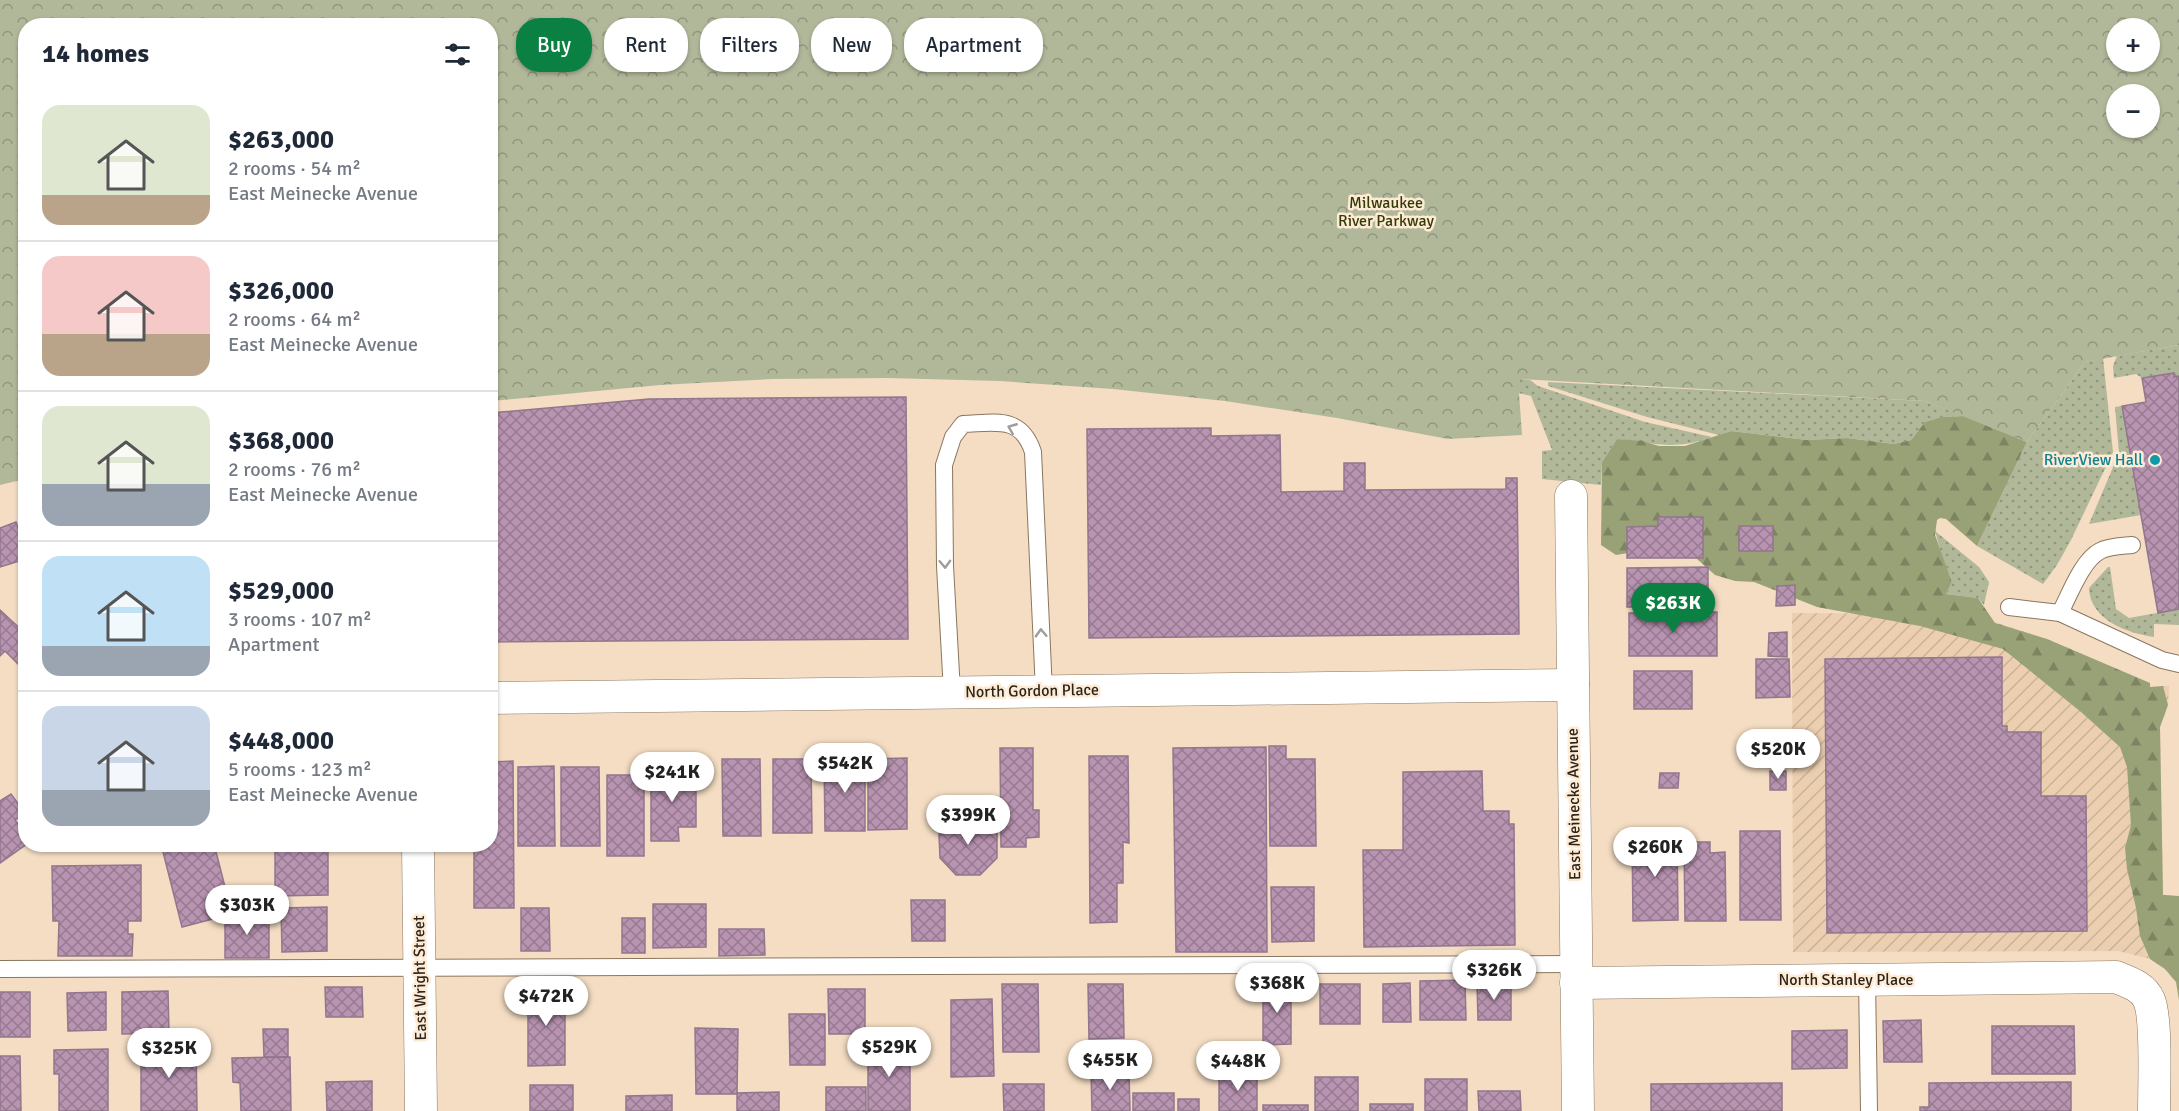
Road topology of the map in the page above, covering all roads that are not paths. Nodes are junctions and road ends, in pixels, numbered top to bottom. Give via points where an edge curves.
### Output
1 (1571, 496) dead end
2 (2132, 545) dead end
3 (2009, 607) dead end
4 (2060, 614) junction
5 (2179, 664) edge
6 (1573, 685) junction
7 (1044, 691) junction
8 (952, 692) junction
9 (498, 698) edge
10 (418, 852) edge
11 (419, 966) junction
12 (0, 969) edge
13 (1576, 973) junction
14 (1867, 980) junction
15 (421, 1111) edge
16 (1578, 1111) edge
17 (1869, 1111) edge
18 (2154, 1111) edge

1 - 6 street, East Meinecke Avenue
2 - 4 lane via 2101,550 2092,557
3 - 4 lane
4 - 5 lane
6 - 7 street, North Gordon Place
6 - 13 street, East Meinecke Avenue
7 - 8 street, North Gordon Place
7 -> 8 lane via 1033,452 1028,436 1012,425 994,423 963,424 953,437 944,465
8 - 9 street, North Gordon Place
10 - 11 street, East Wright Street
11 - 12 lane
11 - 13 lane
11 - 15 street, East Wright Street
13 - 14 street, North Stanley Place
13 - 16 street, East Meinecke Avenue
14 - 17 lane
14 - 18 street, North Stanley Place via 2116,977 2138,986 2149,999 2153,1018

